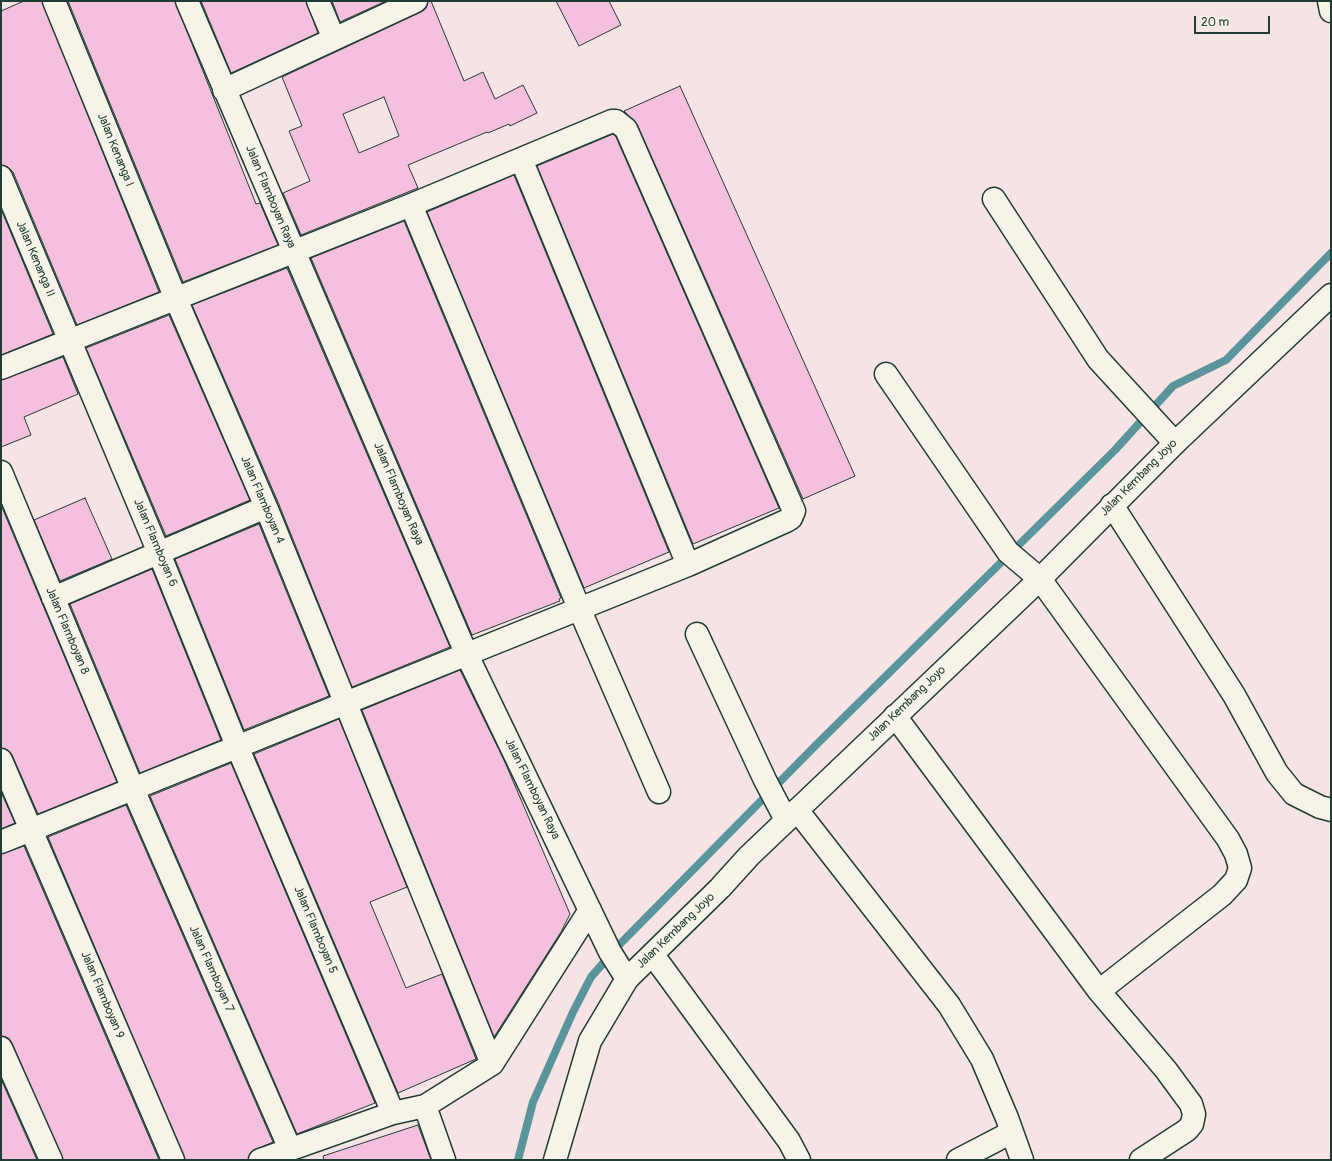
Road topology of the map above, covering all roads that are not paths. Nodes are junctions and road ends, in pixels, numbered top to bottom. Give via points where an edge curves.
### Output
1 (54, 1) edge
2 (187, 1) edge
3 (318, 1) edge
4 (416, 1) edge
5 (1328, 1) edge
6 (1331, 10) edge
7 (334, 39) junction
8 (224, 90) junction
9 (521, 159) junction
10 (1, 177) edge
11 (994, 199) dead end
12 (411, 205) junction
13 (294, 252) junction
14 (1331, 295) edge
15 (176, 299) junction
16 (69, 341) junction
17 (1, 368) edge
18 (886, 374) dead end
19 (1174, 443) junction
20 (1, 472) edge
21 (1112, 505) junction
22 (266, 507) junction
23 (159, 553) junction
24 (688, 565) junction
25 (1040, 579) junction
26 (53, 598) junction
27 (580, 608) junction
28 (697, 634) dead end
29 (466, 653) junction
30 (345, 703) junction
31 (895, 716) junction
32 (237, 746) junction
33 (1, 760) edge
34 (133, 789) junction
35 (659, 792) dead end
36 (1331, 810) edge
37 (792, 815) junction
38 (30, 829) junction
39 (1, 842) edge
40 (590, 910) junction
41 (653, 955) junction
42 (627, 979) junction
43 (1099, 991) junction
44 (1, 1048) edge
45 (492, 1064) junction
46 (425, 1106) junction
47 (393, 1113) junction
48 (1012, 1132) junction
49 (290, 1149) junction
50 (51, 1160) edge
51 (173, 1160) edge
52 (260, 1160) edge
53 (444, 1160) edge
54 (555, 1160) edge
55 (799, 1160) edge
56 (958, 1160) edge
57 (1022, 1160) edge
58 (1141, 1160) edge

1 - 15 street, Jalan Kenanga I
2 - 8 street, Jalan Flamboyan Raya
3 - 7 street
4 - 7 street
5 - 6 street
7 - 8 street
8 - 13 street, Jalan Flamboyan Raya
9 - 12 street
9 - 24 street
9 - 24 street via 612,121 626,130 794,511 791,518 786,521
10 - 16 street, Jalan Kenanga II
11 - 19 street via 1098,359
12 - 13 street
12 - 27 street
13 - 15 street
13 - 29 street, Jalan Flamboyan Raya
14 - 19 street, Jalan Kembang Joyo
15 - 16 street
15 - 22 street, Jalan Flamboyan 4
16 - 17 street
16 - 23 street, Jalan Flamboyan 6
18 - 25 street via 1008,552
19 - 21 street, Jalan Kembang Joyo
20 - 26 street, Jalan Flamboyan 8
21 - 25 street, Jalan Kembang Joyo
21 - 36 street via 1234,695 1277,772 1294,794
22 - 23 street
22 - 30 street, Jalan Flamboyan 4
23 - 26 street
23 - 32 street, Jalan Flamboyan 6
24 - 27 street
25 - 31 street, Jalan Kembang Joyo
25 - 43 street via 1228,839 1240,868 1236,880 1222,895
26 - 34 street, Jalan Flamboyan 8
27 - 29 street
27 - 35 street
28 - 37 street via 765,780
29 - 30 street
29 - 40 street, Jalan Flamboyan Raya
30 - 32 street
30 - 45 street, Jalan Flamboyan 4
31 - 37 street, Jalan Kembang Joyo
31 - 43 street
32 - 34 street
32 - 47 street, Jalan Flamboyan 5
33 - 38 street, Jalan Flamboyan 9
34 - 38 street
34 - 49 street, Jalan Flamboyan 7
37 - 41 street, Jalan Kembang Joyo
37 - 48 street via 949,1005 982,1059
38 - 39 street
38 - 51 street, Jalan Flamboyan 9
40 - 42 street, Jalan Flamboyan Raya via 610,952
40 - 45 street
41 - 42 street, Jalan Kembang Joyo
41 - 55 street via 789,1141
42 - 54 street, Jalan Kembang Joyo via 590,1041
43 - 58 street via 1166,1070 1191,1104 1194,1114 1192,1124 1187,1130
44 - 50 street
45 - 46 street
46 - 47 street
46 - 53 street
47 - 49 street
48 - 56 street
48 - 57 street
49 - 52 street

